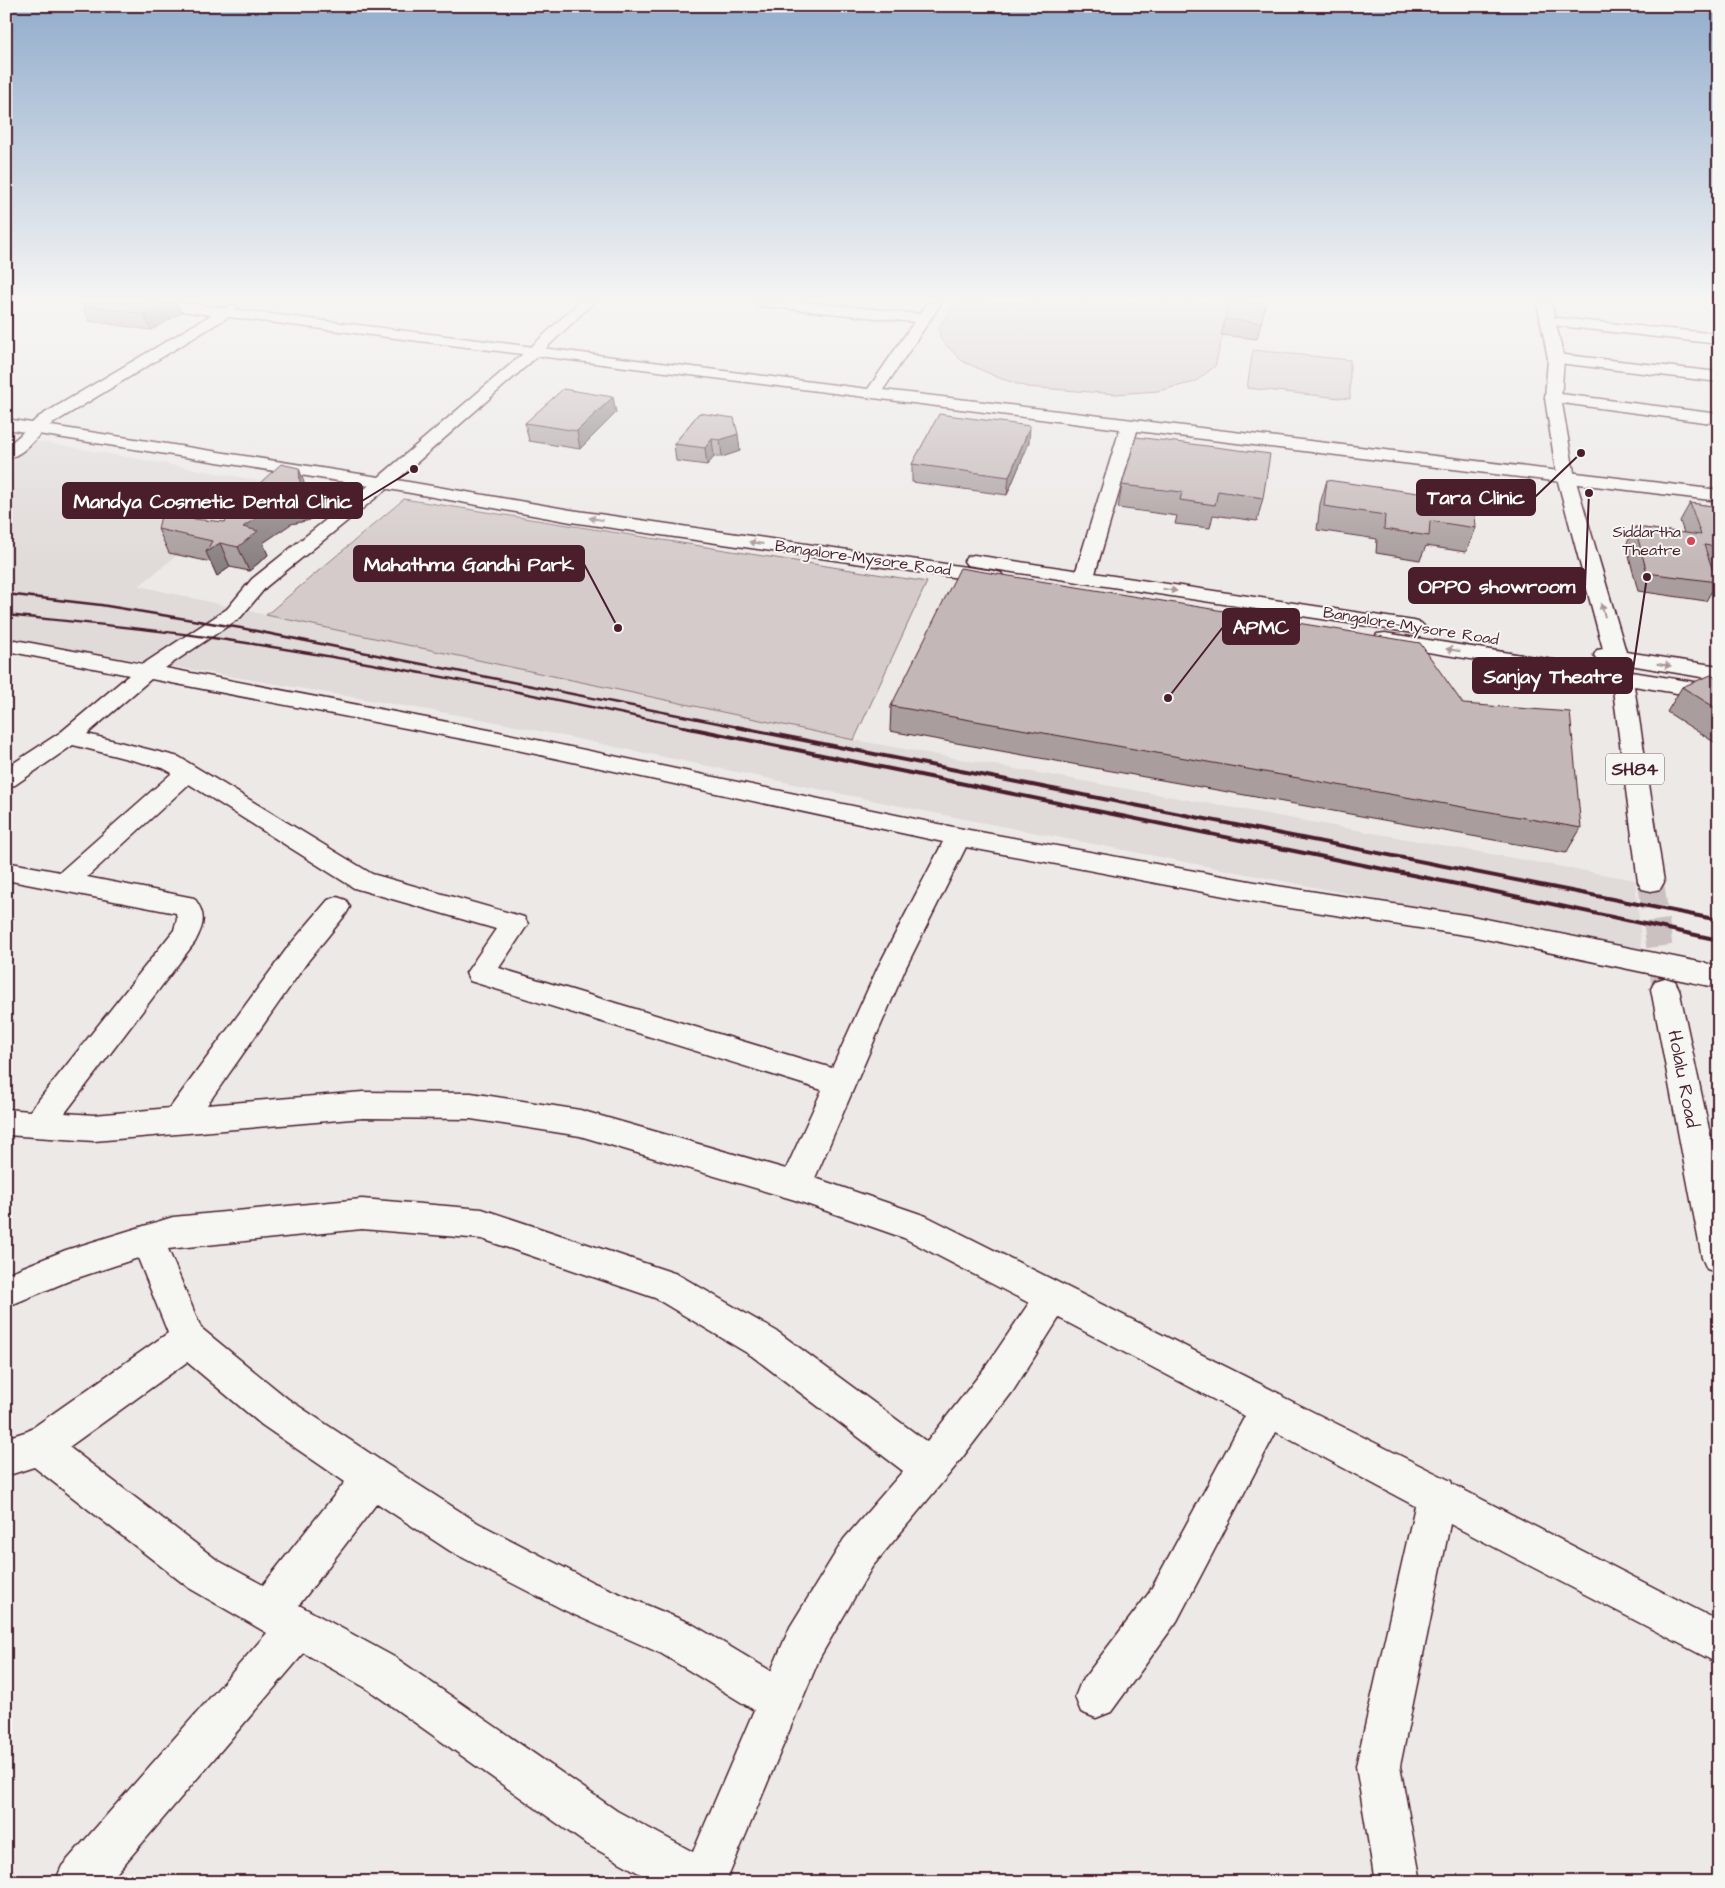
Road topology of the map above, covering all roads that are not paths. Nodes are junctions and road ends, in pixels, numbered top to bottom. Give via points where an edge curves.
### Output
1 (97, 390) edge
2 (490, 390) edge
3 (842, 390) edge
4 (875, 390) edge
5 (1553, 390) edge
6 (872, 394) junction
7 (1552, 398) junction
8 (6, 413) edge
9 (1719, 419) edge
10 (6, 424) edge
11 (41, 424) junction
12 (1130, 425) junction
13 (6, 454) edge
14 (1566, 478) junction
15 (389, 479) junction
16 (1719, 496) edge
17 (1084, 577) junction
18 (15, 646) dead end
19 (1619, 667) junction
20 (148, 670) junction
21 (1719, 673) edge
22 (1719, 693) edge
23 (69, 737) junction
24 (188, 772) junction
25 (6, 779) edge
26 (958, 837) junction
27 (6, 871) edge
28 (65, 882) junction
29 (1651, 882) tunnel mouth
30 (337, 907) dead end
31 (1719, 977) edge
32 (1665, 989) tunnel mouth
33 (841, 1083) junction
34 (179, 1120) junction
35 (22, 1123) edge
36 (795, 1186) junction
37 (148, 1240) junction
38 (1719, 1258) edge
39 (6, 1290) edge
40 (1053, 1297) junction
41 (188, 1340) junction
42 (1269, 1408) junction
43 (22, 1452) edge
44 (930, 1468) junction
45 (372, 1478) junction
46 (1436, 1495) junction
47 (284, 1619) junction
48 (1719, 1643) edge
49 (1096, 1696) dead end
50 (780, 1701) junction
51 (78, 1882) edge
52 (702, 1882) edge
53 (1398, 1882) edge

1 - 11 street
2 - 15 street
3 - 6 street
4 - 6 street
5 - 7 street
6 - 12 street
7 - 9 street
7 - 14 street
8 - 11 street, Bangalore-Mysore Road
10 - 11 street, Bangalore-Mysore Road
11 - 13 street via 25,442
11 - 15 street, Bangalore-Mysore Road
12 - 14 street
12 - 17 street
14 - 16 street
19 -> 14 street
15 - 17 street, Bangalore-Mysore Road
19 -> 15 street, Bangalore-Mysore Road via 571,516
15 - 20 street via 259,582 234,613
17 -> 19 street, Bangalore-Mysore Road via 1581,652
18 - 20 street
19 -> 21 street, Bangalore-Mysore Road
19 - 22 street, Bangalore-Mysore Road
19 - 29 street, SH84
20 - 23 street
20 - 26 street via 494,738
23 - 24 street via 172,762
23 - 25 street
24 - 28 street
24 - 33 street via 363,881 514,924 480,973
26 - 31 street via 1277,896 1471,926
26 - 33 street via 892,967
27 - 28 street
28 - 35 street via 185,905 191,913 191,922 185,935
30 - 34 street via 298,954
32 - 38 street, Holalu Road
33 - 36 street
34 - 35 street via 94,1128
34 - 36 street via 363,1106 471,1106 580,1123
36 - 40 street via 914,1227
37 - 39 street via 66,1266
37 - 41 street
37 - 44 street via 173,1232 362,1214 482,1224 666,1285 765,1344
40 - 42 street
40 - 44 street via 1000,1378
41 - 43 street
41 - 45 street via 275,1412
42 - 46 street
42 - 49 street via 1163,1607
43 - 47 street via 203,1574
44 - 50 street via 858,1553 805,1642
45 - 47 street
45 - 50 street via 464,1537 580,1597 677,1639
46 - 48 street
46 - 53 street via 1378,1766
47 - 51 street
47 - 52 street via 381,1673 601,1827
50 - 52 street

